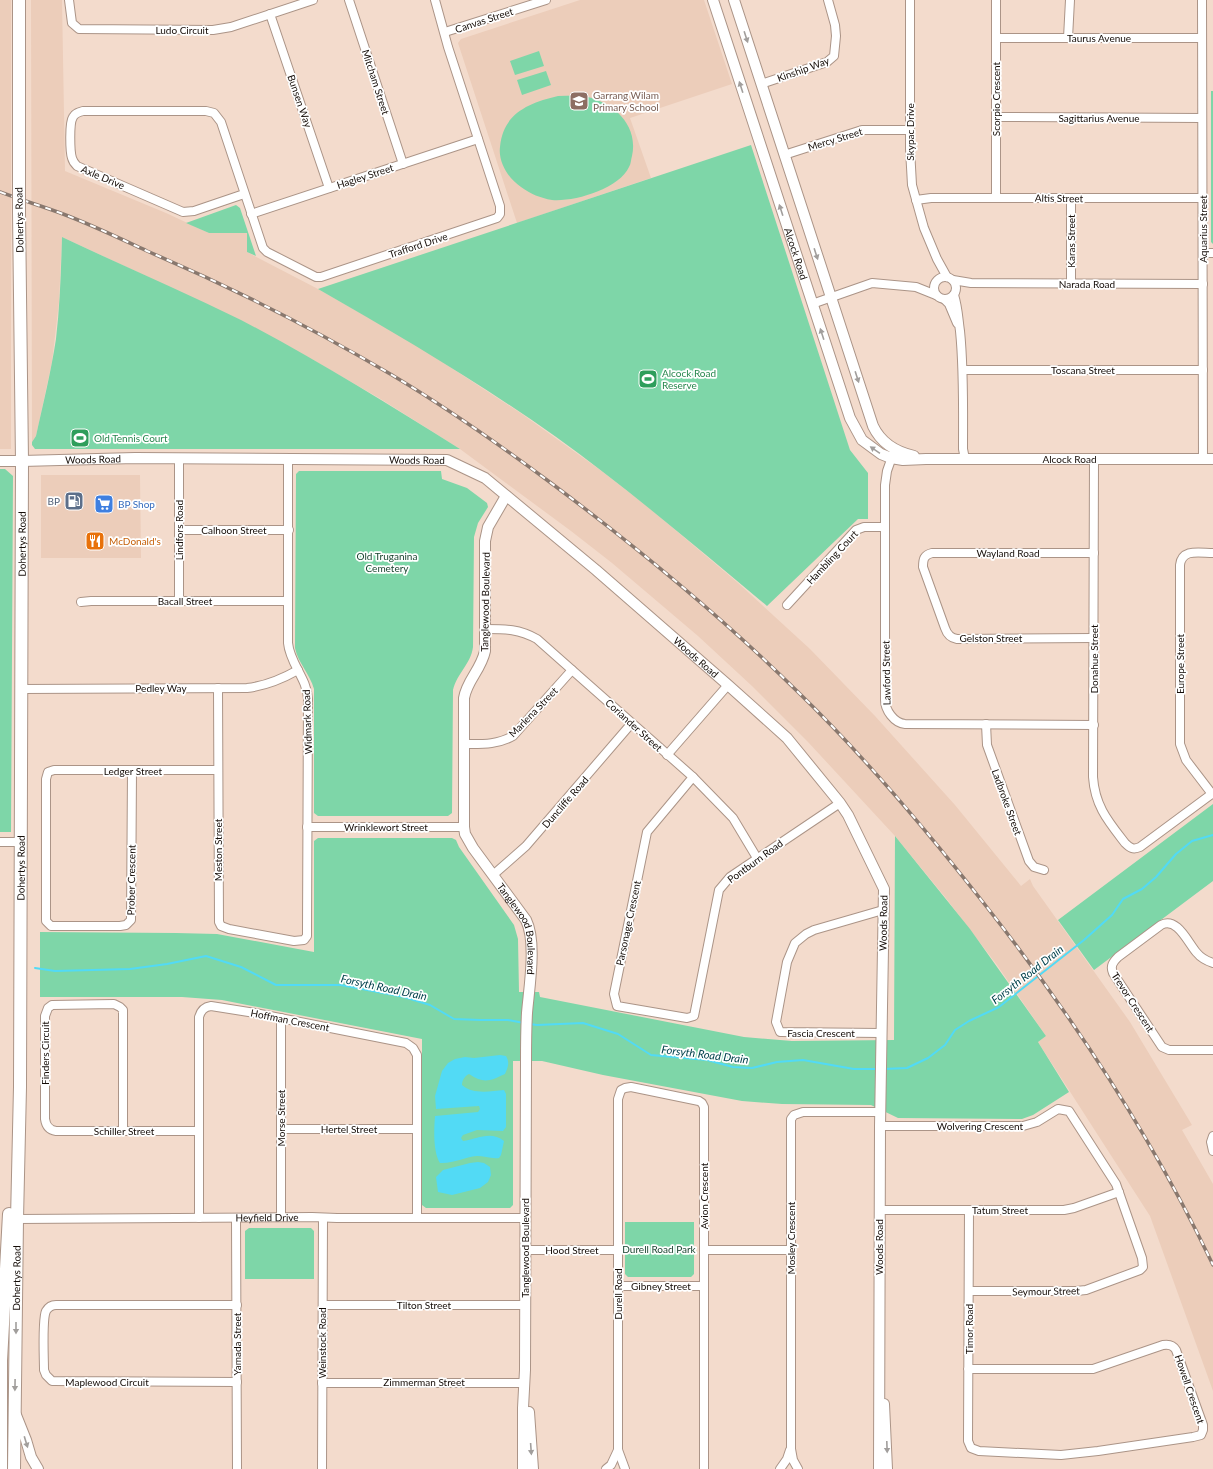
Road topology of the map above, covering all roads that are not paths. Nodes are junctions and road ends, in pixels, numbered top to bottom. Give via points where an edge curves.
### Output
1 (19, 0) edge
2 (69, 0) edge
3 (313, 0) edge
4 (349, 0) edge
5 (435, 0) edge
6 (546, 0) edge
7 (713, 0) edge
8 (734, 0) edge
9 (828, 0) edge
10 (910, 0) edge
11 (996, 0) edge
12 (1070, 0) edge
13 (1202, 0) edge
14 (532, 2) edge
15 (523, 4) edge
16 (270, 14) junction
17 (445, 32) junction
18 (996, 38) junction
19 (1068, 38) junction
20 (1202, 38) junction
21 (761, 84) junction
22 (214, 113) joint
23 (996, 117) junction
24 (1202, 118) junction
25 (910, 130) junction
26 (478, 139) junction
27 (784, 155) junction
28 (403, 164) junction
29 (329, 188) junction
30 (244, 194) junction
31 (996, 197) junction
32 (1071, 198) junction
33 (1203, 198) junction
34 (916, 200) junction
35 (251, 214) junction
36 (1213, 253) edge
37 (1203, 254) junction
38 (937, 259) junction
39 (950, 279) junction
40 (936, 282) junction
41 (971, 284) junction
42 (1071, 284) junction
43 (1203, 284) junction
44 (916, 287) junction
45 (955, 294) junction
46 (936, 295) junction
47 (831, 297) junction
48 (944, 300) junction
49 (812, 304) junction
50 (959, 325) junction
51 (963, 370) junction
52 (1203, 370) junction
53 (893, 454) junction
54 (180, 458) junction
55 (288, 459) junction
56 (965, 459) junction
57 (1094, 459) junction
58 (1208, 459) edge
59 (0, 461) edge
60 (22, 461) junction
61 (506, 496) junction
62 (885, 527) junction
63 (179, 530) junction
64 (289, 530) junction
65 (1094, 553) junction
66 (1213, 553) edge
67 (924, 557) joint
68 (179, 601) junction
69 (288, 601) junction
70 (81, 602) dead end
71 (787, 605) dead end
72 (486, 629) junction
73 (1094, 638) junction
74 (298, 670) junction
75 (572, 670) junction
76 (728, 685) junction
77 (218, 688) junction
78 (21, 689) junction
79 (632, 724) junction
80 (986, 724) junction
81 (1094, 725) junction
82 (464, 744) junction
83 (667, 755) junction
84 (218, 770) junction
85 (132, 771) junction
86 (48, 772) joint
87 (693, 778) junction
88 (1212, 793) edge
89 (840, 803) junction
90 (308, 827) junction
91 (464, 827) junction
92 (0, 842) edge
93 (21, 842) junction
94 (757, 858) junction
95 (1044, 870) dead end
96 (494, 875) junction
97 (883, 910) junction
98 (304, 940) joint
99 (1213, 963) edge
100 (694, 1016) joint
101 (281, 1018) junction
102 (881, 1034) junction
103 (1213, 1050) edge
104 (621, 1090) joint
105 (880, 1112) junction
106 (880, 1126) junction
107 (49, 1128) joint
108 (281, 1129) junction
109 (417, 1129) junction
110 (123, 1131) junction
111 (200, 1131) junction
112 (1213, 1136) edge
113 (1213, 1151) edge
114 (1119, 1192) junction
115 (879, 1210) junction
116 (969, 1210) junction
117 (281, 1217) junction
118 (199, 1218) junction
119 (236, 1218) junction
120 (323, 1218) junction
121 (417, 1218) junction
122 (526, 1218) junction
123 (13, 1219) junction
124 (525, 1250) junction
125 (618, 1250) junction
126 (704, 1250) junction
127 (791, 1250) junction
128 (1143, 1267) joint
129 (618, 1286) junction
130 (704, 1286) junction
131 (969, 1291) junction
132 (237, 1305) junction
133 (323, 1305) junction
134 (525, 1305) junction
135 (879, 1352) junction
136 (968, 1369) junction
137 (236, 1382) junction
138 (322, 1382) junction
139 (525, 1382) junction
140 (15, 1413) junction
141 (0, 1444) edge
142 (971, 1448) joint
143 (791, 1449) junction
144 (618, 1450) junction
145 (1, 1469) edge
146 (14, 1469) edge
147 (38, 1469) edge
148 (237, 1469) edge
149 (322, 1469) edge
150 (523, 1469) edge
151 (533, 1469) edge
152 (606, 1469) edge
153 (625, 1469) edge
154 (704, 1469) edge
155 (780, 1469) edge
156 (798, 1469) edge
157 (878, 1469) edge
158 (888, 1469) edge

1 - 60 main road, Dohertys Road, bridge
2 - 16 street, Ludo Circuit via 72,23 83,29 213,30
3 - 16 street, Ludo Circuit
4 - 28 street, Mitcham Street
5 - 17 street, Trafford Drive
6 - 14 street, Canvas Street
49 -> 7 street, Alcock Road
8 -> 21 street, Alcock Road
9 - 21 street, Kinship Way via 836,25 836,51 833,58
10 - 25 street, Skypac Drive
11 - 18 street, Scorpio Crescent
12 - 19 street
13 - 20 street, Aquarius Street
14 - 15 street, Canvas Street
15 - 17 street, Canvas Street
16 - 29 street, Bunsen Way
17 - 26 street, Trafford Drive
18 - 19 street, Taurus Avenue
18 - 23 street, Scorpio Crescent
19 - 20 street, Taurus Avenue
20 - 24 street, Aquarius Street
21 - 27 street, Alcock Road
22 - 30 street, Trafford Drive via 221,122
22 - 30 street, Axle Drive via 80,112 74,115 71,121 72,159 77,166 184,212
23 - 24 street, Sagittarius Avenue
23 - 31 street, Scorpio Crescent
24 - 33 street, Aquarius Street
25 - 27 street, Mercy Street via 862,130
25 - 34 street, Skypac Drive via 910,167
26 - 28 street, Hagley Street
26 - 35 street, Trafford Drive via 500,206 500,214 494,220 318,277 264,250
27 -> 47 street, Alcock Road
28 - 29 street, Hagley Street
29 - 35 street, Hagley Street
30 - 35 street, Trafford Drive
31 - 32 street, Altis Street
31 - 34 street, Altis Street
32 - 33 street, Altis Street
32 - 42 street, Karas Street
33 - 37 street, Aquarius Street
34 - 38 street, Skypac Drive
36 - 37 street
37 - 43 street, Aquarius Street
38 - 39 street, Skypac Drive
38 - 40 street, Skypac Drive
39 - 40 street via 942,277
39 - 41 street, Narada Road
39 - 45 street via 956,286
40 - 44 street
40 - 46 street via 933,289
41 - 42 street, Narada Road
41 - 45 street, Narada Road
42 - 43 street, Narada Road
43 - 52 street, Aquarius Street
44 - 46 street
44 - 47 street via 872,283
45 - 48 street
45 - 50 street
46 - 48 street
47 - 49 street
47 -> 53 street, Alcock Road via 873,426
48 - 50 street via 949,304
53 -> 49 street, Alcock Road via 881,454 866,443 857,432
50 - 51 street
51 - 52 street, Toscana Street
51 - 56 street
52 - 58 street, Aquarius Street
53 - 56 street, Alcock Road via 903,460
53 - 62 street, Lawford Street via 885,480
54 - 55 street, Woods Road
54 - 60 street, Woods Road
54 - 63 street, Lindfors Road
55 - 61 street, Woods Road via 447,460 484,478
55 - 64 street, Widmark Road
56 - 57 street, Alcock Road
57 - 58 street, Alcock Road
57 - 65 street, Donahue Street
59 - 60 street, Woods Road
60 - 78 main road, Dohertys Road
61 - 72 street, Tanglewood Boulevard via 488,527 485,542
61 - 76 street, Woods Road
62 - 71 street, Hambling Court via 864,527 856,530
62 - 80 street, Lawford Street via 886,708 902,724
63 - 64 street, Calhoon Street
63 - 68 street, Lindfors Road
64 - 69 street, Widmark Road
65 - 67 street, Wayland Road via 932,553
65 - 73 street, Donahue Street
66 - 88 street, Europe Street via 1188,553 1180,560 1180,744 1186,760
67 - 73 street, Gelston Street via 923,567 946,632 951,637
68 - 69 street, Bacall Street
68 - 70 street, Bacall Street
69 - 74 street, Widmark Road via 289,652
72 - 75 street, Coriander Street via 526,633 537,639
72 - 82 street, Tanglewood Boulevard via 483,659 465,691
73 - 81 street, Donahue Street
74 - 77 street, Pedley Way via 256,687
74 - 90 street, Widmark Road via 308,691
75 - 79 street, Coriander Street
75 - 82 street, Marlena Street via 513,736 496,743
76 - 83 street
76 - 89 street, Woods Road via 787,738
77 - 78 street, Pedley Way
77 - 84 street, Meston Street
78 - 93 main road, Dohertys Road
79 - 83 street, Coriander Street
79 - 96 street, Duncliffe Road via 526,846
80 - 81 street, Lawford Street
80 - 95 street, Ladbroke Street via 987,744 1029,861 1034,867
81 - 88 street, Donahue Street via 1096,797 1104,815 1131,848 1140,847
82 - 91 street, Tanglewood Boulevard
83 - 87 street, Coriander Street
84 - 85 street, Ledger Street
84 - 98 street, Meston Street via 218,922 229,930 294,941
85 - 86 street, Ledger Street
85 - 86 street, Prober Crescent via 132,914 126,926 54,926 46,921
87 - 94 street, Coriander Street via 733,818
87 - 100 street, Parsonage Crescent via 646,832 614,994 617,1006 687,1018
89 - 94 street, Pontburn Road
89 - 97 street, Woods Road via 884,889
90 - 91 street, Wrinklewort Street
90 - 98 street, Widmark Road via 307,936
91 - 96 street, Tanglewood Boulevard via 469,840
92 - 93 street
93 - 123 main road, Dohertys Road via 20,1087
94 - 100 street, Pontburn Road via 730,877 719,890
96 - 122 street, Tanglewood Boulevard via 528,925 530,935 526,1062
97 - 102 street, Woods Road
97 - 102 street, Fascia Crescent via 814,930 795,943 788,962 776,1022 780,1032
99 - 103 street, Trevor Crescent via 1200,956 1175,925 1167,923 1118,957 1111,968 1162,1047 1169,1050
101 - 108 street, Morse Street
101 - 109 street, Hoffman Crescent via 410,1045 417,1055
101 - 111 street, Hoffman Crescent via 220,1007 206,1007 200,1012
102 - 105 street, Woods Road
104 - 125 street, Durell Road via 618,1099
104 - 126 street, Avion Crescent via 631,1087 702,1103
105 - 106 street, Woods Road
105 - 127 street, Mosley Crescent via 803,1112 794,1115
106 - 114 street, Wolvering Crescent via 1023,1126 1037,1122 1058,1109 1069,1111
106 - 115 street, Woods Road
107 - 110 street, Schiller Street via 56,1131
107 - 110 street, Finders Circuit via 45,1119 46,1011 56,1004 114,1004 124,1013
108 - 109 street, Hertel Street
108 - 117 street, Morse Street
109 - 121 street, Hoffman Crescent
110 - 111 street, Schiller Street
111 - 118 street, Hoffman Crescent
112 - 113 street
114 - 116 street, Tatum Street via 1064,1210
114 - 128 street, Wolvering Crescent
115 - 116 street, Tatum Street
115 - 135 street, Woods Road
116 - 131 street, Timor Road
117 - 119 street, Heyfield Drive
117 - 120 street, Heyfield Drive
118 - 119 street, Heyfield Drive
118 - 123 street, Heyfield Drive
119 - 132 street, Yamada Street
120 - 121 street, Heyfield Drive
120 - 133 street, Weinstock Road
121 - 122 street, Heyfield Drive
122 - 124 street, Tanglewood Boulevard
123 -> 140 main road, Dohertys Road
123 - 141 main road, Dohertys Road via 1,1361
124 - 125 street, Hood Street
124 - 134 street, Tanglewood Boulevard
125 - 129 street, Durell Road
126 - 127 street
126 - 130 street, Avion Crescent
127 - 143 street, Mosley Crescent
128 - 131 street, Seymour Street via 1135,1273 1086,1290
129 - 130 street, Gibney Street
129 - 144 street, Durell Road
130 - 154 street, Avion Crescent
131 - 136 street, Timor Road
132 - 137 street, Yamada Street
132 - 137 street, Maplewood Circuit via 51,1305 44,1317 44,1370 52,1381
133 - 134 street, Tilton Street
133 - 138 street, Weinstock Road
134 - 139 street, Tanglewood Boulevard
135 - 157 street, Woods Road
135 -> 158 street, Woods Road
136 - 142 street, Timor Road via 968,1441
136 - 142 street, Howell Crescent via 1093,1369 1169,1344 1176,1350 1203,1425 1201,1435 1197,1436 1062,1455 979,1451
137 - 148 street, Yamada Street
138 - 139 street, Zimmerman Street
138 - 149 street, Weinstock Road
139 - 150 street, Tanglewood Boulevard
139 -> 151 street, Tanglewood Boulevard
140 - 146 main road, Dohertys Road
140 -> 147 street via 30,1457
141 - 145 main road, Dohertys Road
143 - 155 street, Mosley Crescent
143 - 156 street, Mosley Crescent
144 - 152 street
144 - 153 street, Durell Road

